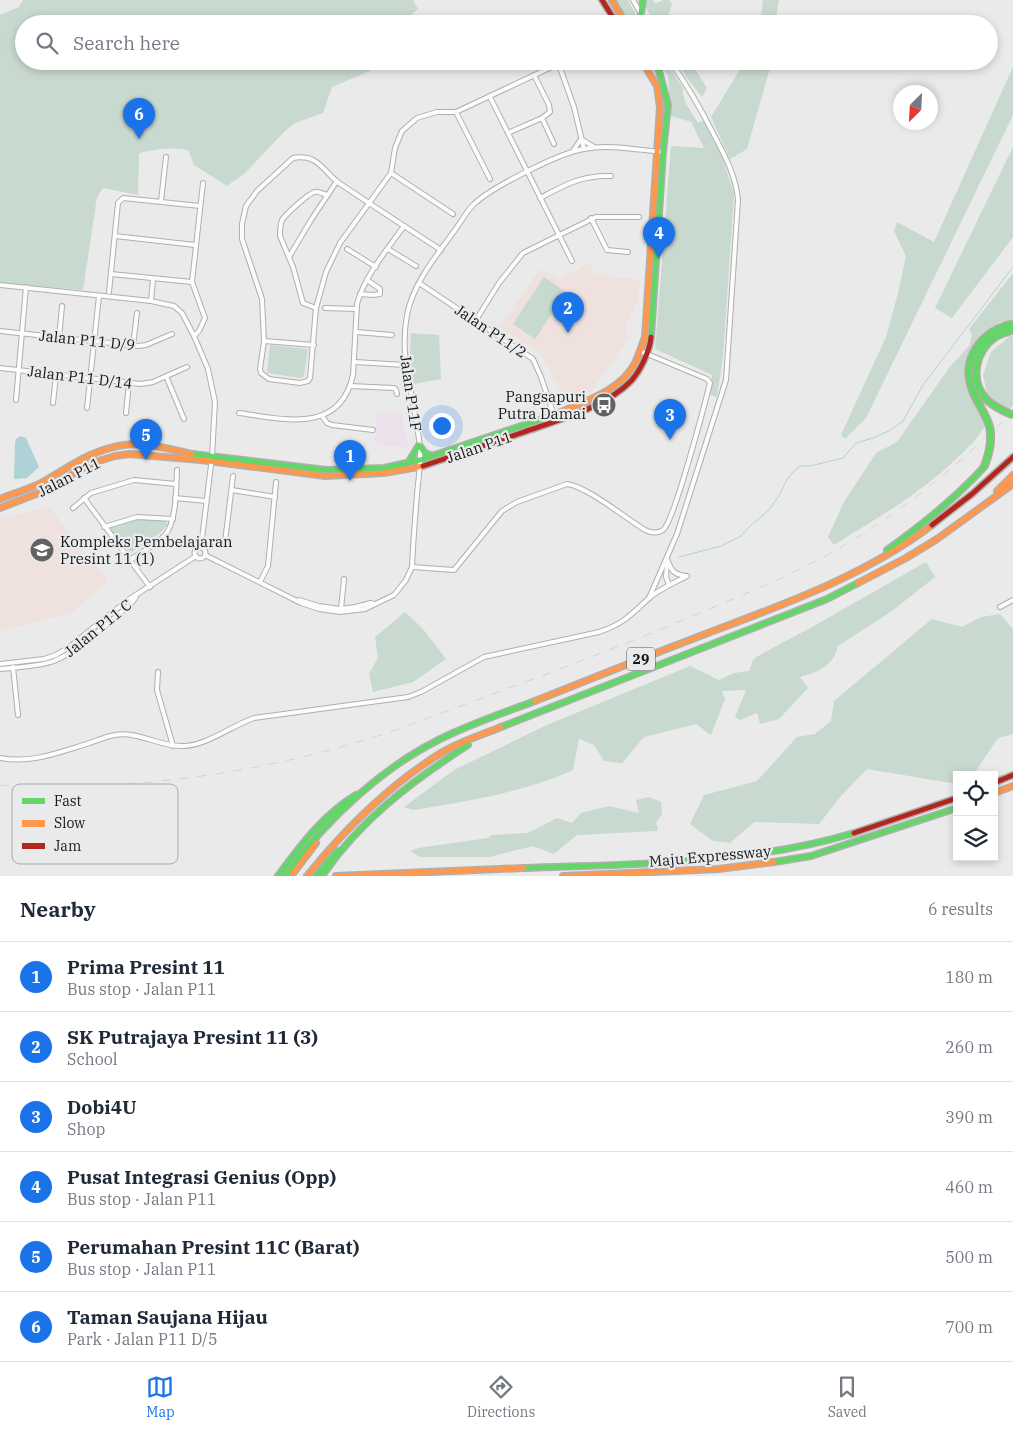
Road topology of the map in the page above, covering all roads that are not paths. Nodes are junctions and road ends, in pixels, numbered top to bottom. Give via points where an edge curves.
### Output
1 (603, 0) edge
2 (611, 0) edge
3 (632, 0) edge
4 (643, 0) edge
5 (618, 11) junction
6 (641, 13) joint
7 (612, 15) edge
8 (613, 15) edge
9 (620, 15) edge
10 (545, 70) edge
11 (561, 70) edge
12 (647, 70) edge
13 (657, 70) edge
14 (676, 70) edge
15 (534, 75) junction
16 (490, 97) junction
17 (456, 112) junction
18 (542, 118) junction
19 (508, 133) junction
20 (581, 140) junction
21 (554, 144) dead end
22 (584, 148) junction
23 (594, 148) junction
24 (573, 151) junction
25 (660, 151) junction
26 (166, 157) dead end
27 (391, 173) junction
28 (527, 173) junction
29 (611, 176) dead end
30 (490, 179) dead end
31 (337, 181) junction
32 (203, 183) dead end
33 (327, 196) junction
34 (540, 198) junction
35 (161, 202) junction
36 (369, 203) junction
37 (200, 206) junction
38 (453, 214) dead end
39 (638, 217) dead end
40 (592, 218) junction
41 (404, 226) junction
42 (558, 234) junction
43 (115, 236) junction
44 (195, 245) junction
45 (388, 248) junction
46 (347, 250) dead end
47 (441, 250) junction
48 (628, 252) dead end
49 (289, 257) junction
50 (572, 261) dead end
51 (416, 266) dead end
52 (376, 267) junction
53 (111, 274) junction
54 (153, 279) junction
55 (367, 280) junction
56 (192, 282) junction
57 (419, 283) junction
58 (0, 284) edge
59 (26, 287) junction
60 (109, 292) dead end
61 (360, 294) junction
62 (99, 296) junction
63 (151, 301) junction
64 (62, 306) dead end
65 (316, 308) junction
66 (325, 308) dead end
67 (357, 309) junction
68 (137, 313) dead end
69 (476, 320) junction
70 (1013, 324) edge
71 (1013, 330) edge
72 (0, 331) edge
73 (356, 332) junction
74 (22, 334) junction
75 (172, 334) dead end
76 (392, 335) dead end
77 (194, 336) junction
78 (59, 338) junction
79 (264, 340) junction
80 (95, 342) junction
81 (314, 345) junction
82 (133, 346) junction
83 (640, 351) junction
84 (647, 354) junction
85 (355, 362) junction
86 (405, 365) junction
87 (187, 367) dead end
88 (0, 368) edge
89 (19, 370) junction
90 (56, 375) junction
91 (166, 376) junction
92 (91, 379) junction
93 (129, 382) junction
94 (350, 386) junction
95 (397, 394) dead end
96 (16, 400) dead end
97 (53, 403) dead end
98 (87, 408) dead end
99 (126, 413) dead end
100 (239, 413) dead end
101 (1013, 415) edge
102 (322, 416) junction
103 (555, 418) junction
104 (184, 419) dead end
105 (373, 430) dead end
106 (419, 445) junction
107 (433, 456) junction
108 (1013, 457) edge
109 (211, 459) junction
110 (408, 463) junction
111 (420, 464) junction
112 (177, 470) dead end
113 (1013, 475) edge
114 (233, 476) dead end
115 (276, 482) dead end
116 (176, 484) junction
117 (1013, 484) edge
118 (232, 490) junction
119 (275, 497) junction
120 (0, 498) edge
121 (84, 498) junction
122 (175, 498) junction
123 (206, 501) junction
124 (0, 508) edge
125 (73, 508) dead end
126 (981, 508) junction
127 (173, 519) junction
128 (104, 527) junction
129 (225, 542) dead end
130 (201, 547) junction
131 (205, 555) junction
132 (196, 556) junction
133 (667, 559) junction
134 (130, 560) junction
135 (412, 566) junction
136 (857, 570) junction
137 (344, 580) dead end
138 (260, 582) junction
139 (669, 585) junction
140 (150, 587) junction
141 (138, 595) junction
142 (648, 599) junction
143 (299, 600) junction
144 (1013, 600) edge
145 (374, 604) junction
146 (1000, 607) dead end
147 (341, 609) junction
148 (0, 664) edge
149 (13, 667) junction
150 (0, 669) edge
151 (158, 672) dead end
152 (18, 714) dead end
153 (486, 733) junction
154 (173, 746) junction
155 (0, 758) edge
156 (1013, 775) edge
157 (998, 781) edge
158 (1013, 786) edge
159 (362, 792) junction
160 (998, 792) edge
161 (953, 799) edge
162 (953, 809) edge
163 (327, 827) junction
164 (356, 833) junction
165 (278, 876) edge
166 (285, 876) edge
167 (291, 876) edge
168 (307, 876) edge
169 (316, 876) edge
170 (322, 876) edge
171 (338, 876) edge
172 (563, 876) edge

1 - 2 main road via 608,5
1 - 7 main road
2 - 5 main road
3 - 6 street
4 - 6 main road
5 - 8 main road via 614,9
5 - 9 main road
10 - 15 street
11 - 20 street
12 - 25 main road, Jalan P11 via 659,96
13 - 25 main road, Jalan P11 via 668,105
14 - 133 street via 725,157 738,200 726,380
15 - 16 street
15 - 18 street via 550,109
16 - 17 street
16 - 19 street
17 - 27 street via 425,115 409,124 398,138
17 - 30 street
18 - 19 street
18 - 21 street
19 - 28 street
20 - 22 street
20 - 23 street
20 - 24 street
22 - 23 street, Jalan P11F
22 - 24 street, Jalan P11F
23 - 25 street, Jalan P11F
24 - 28 street, Jalan P11F
25 - 83 main road, Jalan P11 via 645,337
25 - 84 main road, Jalan P11 via 651,342
26 - 35 street
27 - 36 street
27 - 38 street
28 - 34 street
28 - 47 street, Jalan P11F via 473,205
29 - 34 street via 580,178
31 - 33 street
31 - 36 street
31 - 79 street via 313,160 294,158 257,191 246,206 242,239 262,299
32 - 37 street
33 - 49 street
33 - 49 street via 312,193 281,222 280,236
34 - 42 street
35 - 37 street
35 - 43 street via 123,198 118,203
36 - 41 street
36 - 65 street via 340,242 326,272
37 - 44 street
39 - 40 street
40 - 42 street
40 - 48 street via 607,250
41 - 45 street
41 - 47 street
42 - 50 street
42 - 69 street via 523,253
43 - 44 street
43 - 53 street
44 - 56 street
45 - 51 street
45 - 52 street
46 - 52 street
47 - 57 street, Jalan P11F
49 - 65 street via 303,303
52 - 55 street
53 - 54 street
53 - 60 street
54 - 56 street
54 - 63 street
55 - 61 street
55 - 61 street via 380,289 380,294
56 - 77 street via 205,318
57 - 69 street, Jalan P11/2
57 - 86 street, Jalan P11F via 407,316
58 - 59 street
59 - 62 street
59 - 74 street
61 - 67 street
62 - 63 street
62 - 80 street
63 - 77 street via 174,306 182,313
64 - 78 street
65 - 81 street
66 - 67 street
67 - 73 street
68 - 82 street
69 - 103 street, Jalan P11/2 via 533,359
70 - 136 main road, bridge via 1004,324 984,338 970,358 971,387 988,423 991,442 984,467 919,528
71 - 101 main road, bridge via 1004,332 984,346 975,370 979,392 988,403
72 - 74 street, Jalan P11 D/9
73 - 76 street
73 - 85 street
74 - 78 street, Jalan P11 D/9
74 - 89 street
75 - 82 street, Jalan P11 D/9 via 146,345
77 - 109 street via 208,369 215,402
78 - 80 street, Jalan P11 D/9
79 - 81 street
79 - 81 street via 260,369 263,376 300,383 310,378
80 - 82 street, Jalan P11 D/9
80 - 92 street
83 - 84 street
83 - 103 main road, Jalan P11 via 628,373 611,389
84 - 103 main road, Jalan P11 via 631,381 615,394 597,404
84 - 135 street via 710,380 673,508 662,530 654,533 645,530 590,494 567,484 517,502 502,511 454,570
85 - 86 street
85 - 94 street
86 - 106 street, Jalan P11F
87 - 91 street, Jalan P11 D/14
88 - 89 street, Jalan P11 D/14
89 - 90 street, Jalan P11 D/14
89 - 96 street
90 - 92 street, Jalan P11 D/14
90 - 97 street
91 - 93 street, Jalan P11 D/14 via 147,383
91 - 104 street
92 - 93 street, Jalan P11 D/14
92 - 98 street
93 - 99 street
94 - 95 street via 394,388
94 - 102 street via 337,406
100 - 102 street via 292,421
102 - 105 street via 332,425
103 - 107 main road, Jalan P11
103 - 111 main road, Jalan P11
106 - 107 main road via 425,453
106 - 110 main road
106 - 111 street, Jalan P11F
107 - 111 main road, Jalan P11
108 - 136 main road, 29 via 941,519
109 - 110 main road, Jalan P11 via 326,470 384,468
109 - 111 main road, Jalan P11 via 325,476 377,474
109 - 120 main road, Jalan P11 via 152,445 116,446 90,454 40,483
109 - 123 street
109 - 124 main road, Jalan P11 via 144,454 115,456 84,466 44,492
110 - 111 main road, Jalan P11
111 - 135 street, Jalan P11F
112 - 116 street
113 - 126 main road, 29
114 - 118 street
115 - 119 street
116 - 121 street via 134,480 96,490
116 - 122 street
117 - 126 main road
118 - 119 street
118 - 129 street
119 - 138 street via 268,566
121 - 125 street
121 - 128 street
122 - 123 street
122 - 127 street
123 - 130 street
126 - 153 main road, 29 via 906,558 827,599
127 - 128 street via 138,517
127 - 134 street via 166,534
128 - 134 street
130 - 131 street via 206,550
130 - 132 street via 195,550
131 - 132 street via 201,558
131 - 138 street
132 - 140 street, Jalan P11 C
133 - 139 street
133 - 139 street via 674,573 686,576
133 - 142 street
134 - 140 street
135 - 145 street via 402,587
136 - 159 main road, 29 via 800,597 452,732 418,751
137 - 147 street
138 - 143 street
139 - 142 street
140 - 141 street, Jalan P11 C
141 - 148 street, Jalan P11 C via 56,655
141 - 149 street, Jalan P11 C via 72,651 47,663
142 - 154 street via 627,619 611,628 484,657 408,697 254,718 205,742
143 - 145 street via 319,609 340,612 364,609
143 - 147 street
144 - 146 street
145 - 147 street
149 - 150 street, Jalan P11 C
149 - 152 street
151 - 154 street via 157,690
153 - 164 main road via 400,792
153 - 168 main road, 29 via 443,752 398,784 346,830
154 - 155 street via 138,736 116,734 45,757 25,760
156 - 157 main road
158 - 160 main road
159 - 163 main road, 29
159 - 165 main road via 344,801 324,819 294,852
161 - 171 main road, Maju Expressway via 816,843 724,858
162 - 172 main road, Maju Expressway via 811,856 782,861 718,869
163 - 166 main road
163 - 167 main road, 29
164 - 169 main road via 330,857
164 - 170 main road

